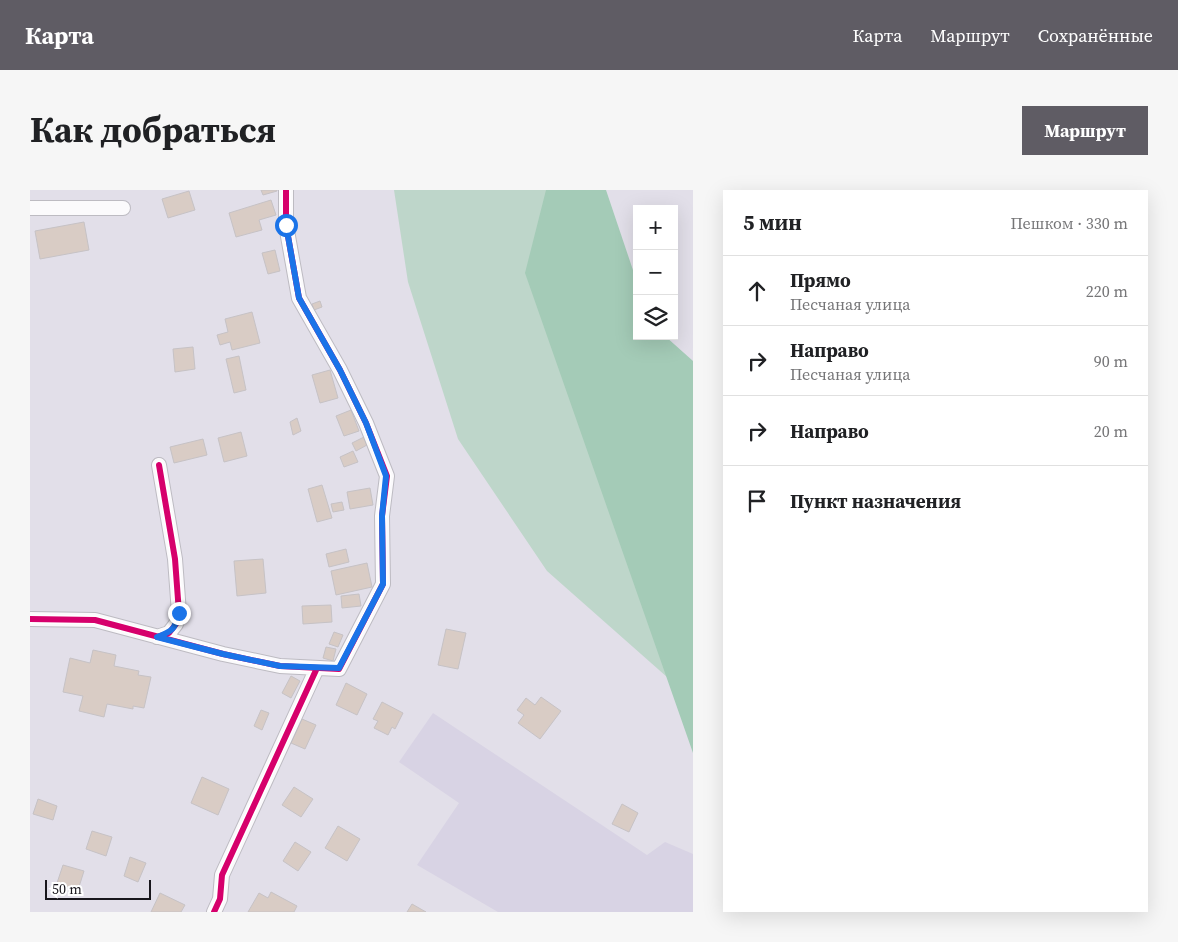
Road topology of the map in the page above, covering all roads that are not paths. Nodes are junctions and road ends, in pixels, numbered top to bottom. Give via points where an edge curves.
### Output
1 (286, 190) edge
2 (30, 208) edge
3 (123, 208) dead end
4 (159, 465) dead end
5 (30, 619) edge
6 (157, 637) junction
7 (317, 668) junction
8 (214, 912) edge

1 - 7 street via 286,225 299,298 366,423 386,476 382,516 383,584 339,668
2 - 3 street
4 - 6 street via 175,560 179,613 169,633
5 - 6 street via 95,620
6 - 7 street via 280,666
7 - 8 street via 222,875 220,899

